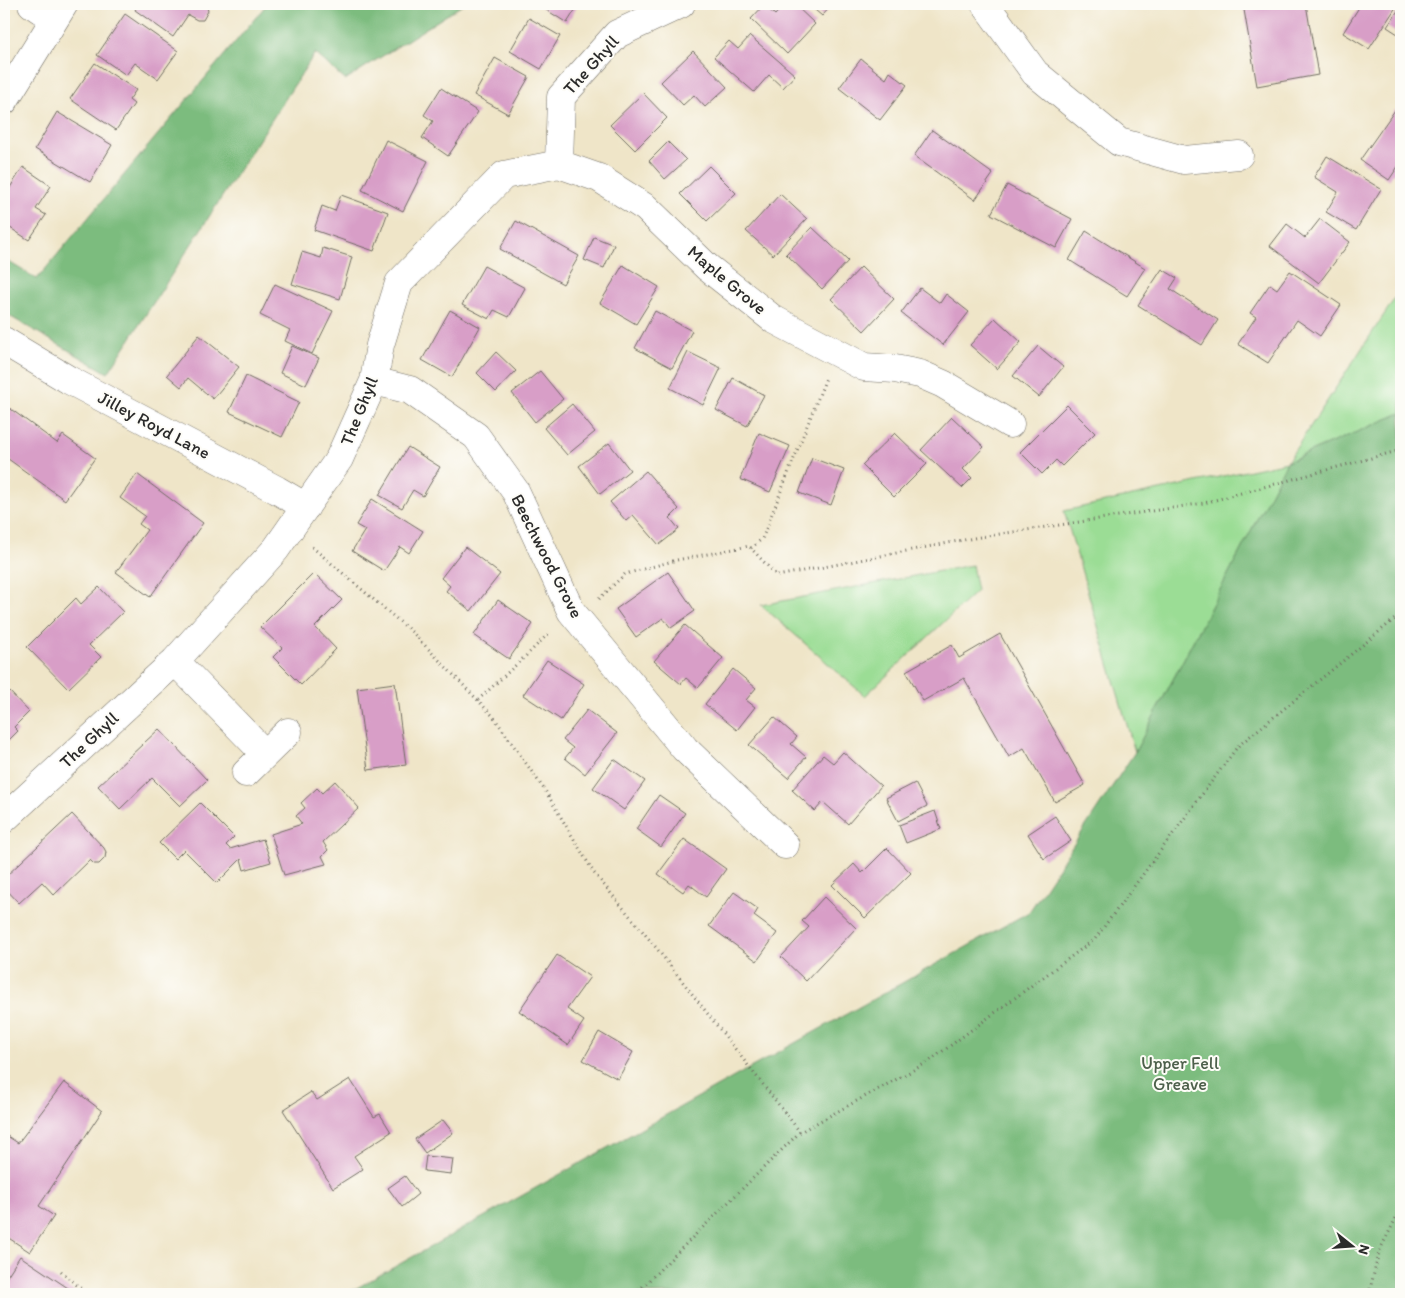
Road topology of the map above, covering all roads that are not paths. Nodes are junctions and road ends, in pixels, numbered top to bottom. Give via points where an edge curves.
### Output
1 (32, 4) edge
2 (681, 4) edge
3 (985, 4) edge
4 (59, 12) edge
5 (4, 101) edge
6 (1239, 155) dead end
7 (560, 164) junction
8 (4, 342) edge
9 (374, 381) junction
10 (1010, 424) dead end
11 (306, 507) junction
12 (175, 660) junction
13 (288, 732) dead end
14 (4, 819) edge
15 (785, 845) dead end

1 - 4 street
2 - 7 street, The Ghyll via 617,34 561,97
3 - 6 street via 1035,73 1119,142 1184,160
4 - 5 street
7 - 9 street, The Ghyll via 504,175 399,283 380,345
7 - 10 street, Maple Grove via 599,178 646,208 707,266 773,318 864,367 920,374 943,384
8 - 11 street, Jilley Royd Lane
9 - 11 street, The Ghyll via 338,459
9 - 15 street, Beechwood Grove via 410,390 476,436 516,492 574,615 685,749
11 - 12 street, The Ghyll via 276,549
12 - 13 street via 256,763
12 - 14 street, The Ghyll

